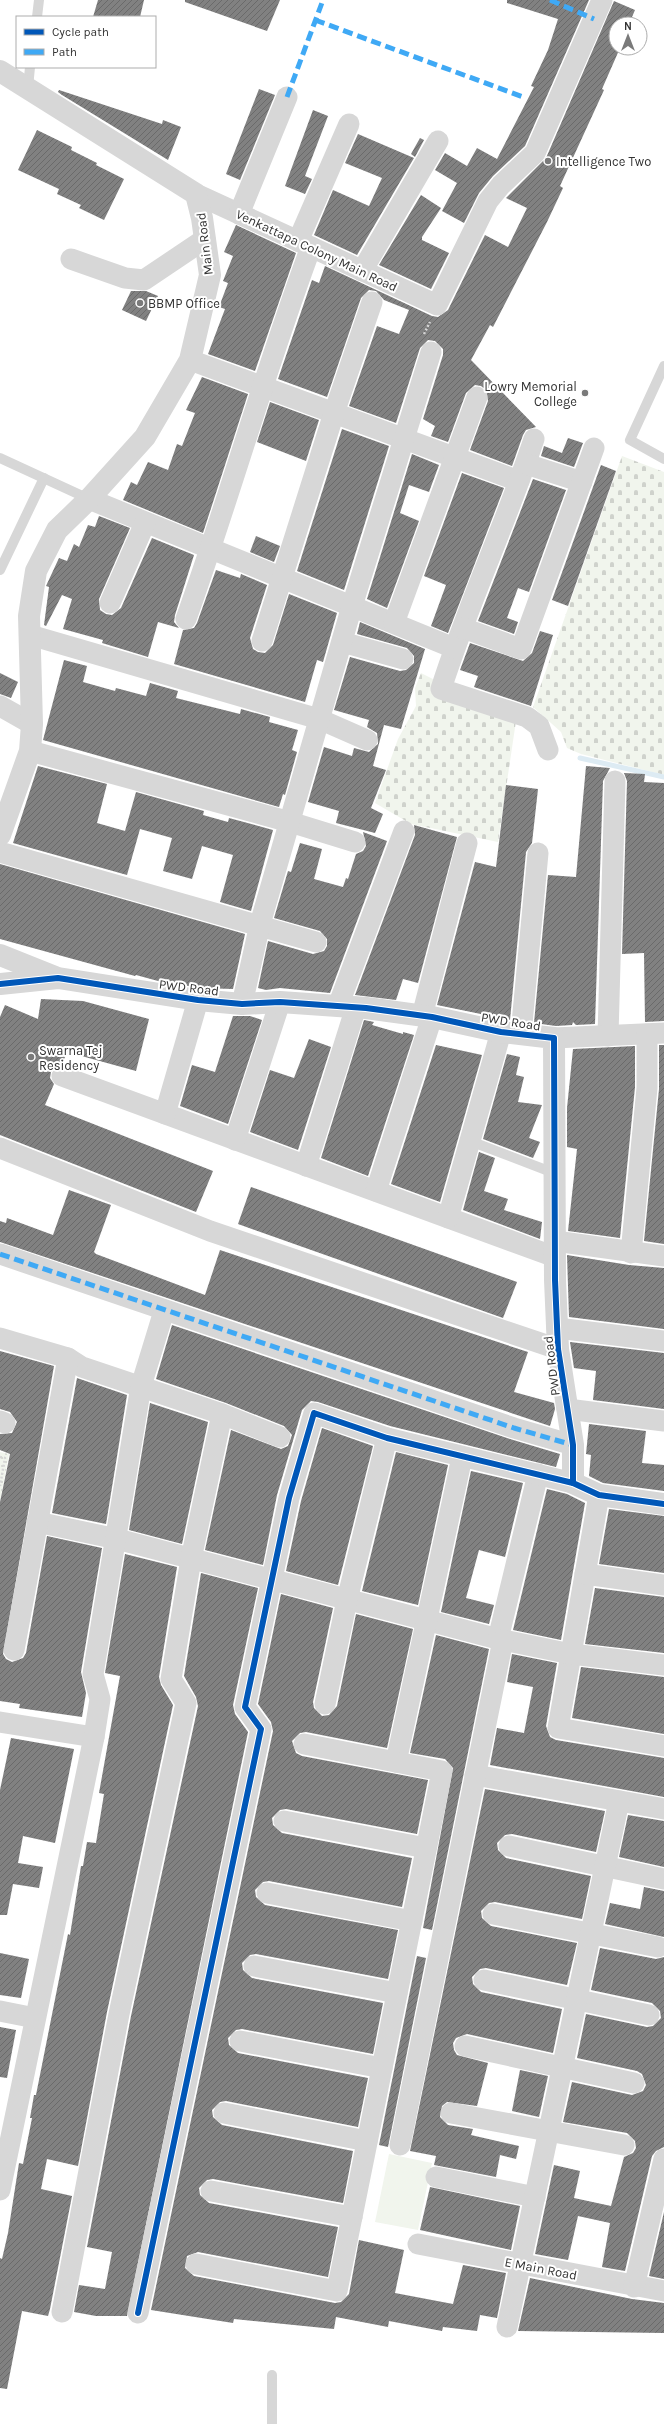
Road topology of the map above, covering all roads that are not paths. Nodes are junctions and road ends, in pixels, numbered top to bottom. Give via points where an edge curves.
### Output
1 (40, 0) edge
2 (602, 0) edge
3 (37, 16) edge
4 (0, 71) edge
5 (29, 77) edge
6 (287, 97) dead end
7 (349, 124) dead end
8 (438, 141) dead end
9 (196, 194) junction
10 (239, 214) junction
11 (205, 238) junction
12 (304, 244) junction
13 (71, 259) dead end
14 (362, 271) junction
15 (372, 302) dead end
16 (431, 352) road end
17 (190, 360) junction
18 (664, 366) edge
19 (263, 387) junction
20 (478, 397) dead end
21 (334, 413) junction
22 (403, 438) junction
23 (534, 439) dead end
24 (594, 448) dead end
25 (455, 457) junction
26 (0, 458) edge
27 (664, 459) edge
28 (522, 472) junction
29 (44, 478) junction
30 (582, 482) junction
31 (89, 500) junction
32 (145, 523) junction
33 (211, 549) junction
34 (0, 570) edge
35 (282, 578) junction
36 (110, 603) dead end
37 (352, 606) junction
38 (186, 619) dead end
39 (394, 624) junction
40 (29, 625) junction
41 (463, 628) junction
42 (262, 641) dead end
43 (342, 642) junction
44 (454, 648) junction
45 (403, 659) dead end
46 (0, 706) edge
47 (319, 719) junction
48 (32, 724) junction
49 (367, 740) dead end
50 (548, 750) dead end
51 (30, 751) junction
52 (615, 781) dead end
53 (290, 822) junction
54 (404, 831) dead end
55 (0, 835) edge
56 (355, 842) dead end
57 (467, 843) dead end
58 (0, 852) edge
59 (538, 853) dead end
60 (260, 924) junction
61 (316, 942) dead end
62 (0, 955) edge
63 (58, 978) junction
64 (0, 984) edge
65 (198, 1000) junction
66 (280, 1002) junction
67 (242, 1004) junction
68 (347, 1006) junction
69 (427, 1016) junction
70 (511, 1033) junction
71 (655, 1033) edge
72 (608, 1036) junction
73 (554, 1038) junction
74 (62, 1076) dead end
75 (165, 1114) junction
76 (235, 1140) junction
77 (470, 1141) junction
78 (0, 1148) edge
79 (306, 1166) junction
80 (554, 1172) junction
81 (376, 1191) junction
82 (448, 1218) junction
83 (555, 1249) junction
84 (631, 1253) junction
85 (0, 1254) edge
86 (664, 1256) edge
87 (164, 1311) junction
88 (0, 1338) edge
89 (558, 1338) junction
90 (664, 1341) edge
91 (68, 1358) junction
92 (141, 1386) junction
93 (567, 1409) junction
94 (222, 1414) junction
95 (664, 1421) edge
96 (280, 1437) dead end
97 (387, 1438) junction
98 (573, 1445) junction
99 (462, 1457) junction
100 (538, 1474) junction
101 (573, 1483) junction
102 (599, 1495) junction
103 (664, 1504) edge
104 (37, 1522) junction
105 (117, 1539) junction
106 (191, 1559) junction
107 (585, 1574) junction
108 (272, 1580) junction
109 (664, 1585) edge
110 (346, 1600) junction
111 (425, 1621) junction
112 (500, 1640) junction
113 (14, 1650) dead end
114 (571, 1654) junction
115 (664, 1665) edge
116 (325, 1704) dead end
117 (0, 1722) edge
118 (94, 1737) junction
119 (304, 1744) dead end
120 (664, 1746) edge
121 (396, 1762) junction
122 (475, 1775) junction
123 (619, 1801) junction
124 (664, 1809) edge
125 (284, 1821) dead end
126 (509, 1846) dead end
127 (426, 1848) junction
128 (605, 1866) junction
129 (664, 1879) edge
130 (267, 1893) dead end
131 (493, 1914) dead end
132 (410, 1926) junction
133 (591, 1934) junction
134 (442, 1938) junction
135 (658, 1947) dead end
136 (254, 1966) dead end
137 (484, 1980) dead end
138 (397, 1993) junction
139 (577, 2000) junction
140 (0, 2011) edge
141 (649, 2016) dead end
142 (35, 2018) junction
143 (240, 2041) dead end
144 (465, 2046) dead end
145 (563, 2067) junction
146 (382, 2068) junction
147 (634, 2083) dead end
148 (224, 2113) dead end
149 (451, 2113) dead end
150 (549, 2131) junction
151 (367, 2141) junction
152 (400, 2145) dead end
153 (624, 2145) dead end
154 (664, 2159) edge
155 (436, 2177) dead end
156 (0, 2190) edge
157 (211, 2191) dead end
158 (535, 2197) junction
159 (658, 2210) edge
160 (352, 2217) junction
161 (418, 2244) dead end
162 (196, 2264) dead end
163 (520, 2264) junction
164 (634, 2287) junction
165 (664, 2291) edge
166 (62, 2312) dead end
167 (138, 2313) dead end
168 (507, 2327) dead end
169 (272, 2375) dead end
170 (272, 2424) edge

1 - 3 lane
2 - 14 street, Venkattapa Colony Main Road via 535,153 488,201 437,305
4 - 5 street, Main Road
5 - 9 street, Main Road
6 - 10 street
7 - 12 street
8 - 14 street
9 - 10 street, Venkattapa Colony Main Road
9 - 11 street, Main Road
10 - 12 street, Venkattapa Colony Main Road
11 - 13 street via 144,280 125,278
11 - 17 street, Main Road via 210,275
12 - 14 street, Venkattapa Colony Main Road
12 - 19 street
15 - 21 street
16 - 22 street
17 - 19 street
17 - 31 street, Main Road via 145,437
18 - 27 lane via 630,440
19 - 21 street
19 - 33 street
20 - 25 street
21 - 22 street
21 - 35 street
22 - 25 street
22 - 37 street
23 - 28 street
24 - 30 street
25 - 28 street
25 - 39 street
26 - 29 lane
28 - 30 street
28 - 41 street
29 - 31 lane
29 - 34 lane
30 - 41 street via 521,649
31 - 32 street
31 - 40 street, Main Road via 57,530 36,571
32 - 33 street
32 - 36 street
33 - 35 street
33 - 38 street
35 - 37 street
35 - 42 street
37 - 39 street
37 - 43 street
39 - 44 street
40 - 47 street
40 - 48 street, Main Road
41 - 44 street
43 - 45 street
43 - 47 street
44 - 50 street via 441,689 527,717 539,726
46 - 48 street
47 - 49 street
47 - 53 street
48 - 51 street, Main Road
51 - 53 street
51 - 55 street, Main Road
52 - 72 street
53 - 56 street
53 - 60 street
54 - 68 street
57 - 69 street
58 - 60 street
59 - 70 street
60 - 61 street
60 - 67 street
62 - 63 street
63 - 64 street, PWD Road
63 - 65 street, PWD Road
65 - 67 street, PWD Road
65 - 75 street
66 - 67 street, PWD Road
66 - 68 street, PWD Road
66 - 76 street
68 - 69 street, PWD Road
68 - 79 street
69 - 70 street, PWD Road
69 - 81 street
70 - 73 street, PWD Road
70 - 77 street
71 - 72 street
71 - 84 street
72 - 73 street
73 - 80 street, PWD Road
74 - 75 street
75 - 76 street
76 - 79 street
77 - 80 lane
77 - 82 street
78 - 89 street via 210,1231
79 - 81 street
80 - 83 street, PWD Road
81 - 82 street
82 - 83 street
83 - 84 street
83 - 89 street, PWD Road
84 - 86 street
85 - 87 street
87 - 92 street
87 - 98 street via 507,1426
88 - 91 street
89 - 90 street
89 - 93 street, PWD Road
91 - 92 street via 82,1367
91 - 104 street
92 - 94 street
92 - 105 street
93 - 95 street
93 - 98 street, PWD Road
94 - 96 street
94 - 106 street
97 - 99 street
97 - 108 street via 314,1413 289,1498
97 - 110 street
98 - 101 street, PWD Road
99 - 100 street
99 - 111 street
100 - 101 street
100 - 112 street
101 - 102 street
102 - 103 street
102 - 107 street
104 - 105 street
104 - 113 street
105 - 106 street
105 - 118 street via 93,1674 100,1698
106 - 108 street
106 - 166 street via 172,1679 186,1703 119,2014
107 - 109 street
107 - 114 street
108 - 110 street
108 - 167 street via 245,1707 261,1728
110 - 111 street
110 - 116 street
111 - 112 street
111 - 121 street
112 - 114 street
112 - 122 street
114 - 115 street
114 - 120 street via 558,1728
117 - 118 street
118 - 142 street
119 - 121 street
121 - 127 street via 442,1771
122 - 123 street
122 - 134 street
123 - 124 street
123 - 128 street
125 - 127 street
126 - 128 street
127 - 132 street
128 - 129 street
128 - 133 street
130 - 132 street
131 - 133 street
132 - 134 street
132 - 138 street
133 - 135 street
133 - 139 street
134 - 152 street
136 - 138 street
137 - 139 street
138 - 146 street
139 - 141 street
139 - 145 street
140 - 142 street
142 - 156 street
143 - 146 street
144 - 145 street
145 - 147 street
145 - 150 street
146 - 151 street
148 - 151 street
149 - 150 street
150 - 153 street
150 - 158 street
151 - 160 street
154 - 159 street
155 - 158 street
157 - 160 street
158 - 163 street
159 - 164 street
160 - 162 street via 337,2291
161 - 163 street, E Main Road
163 - 164 street, E Main Road
163 - 168 street
164 - 165 street, E Main Road
169 - 170 lane

